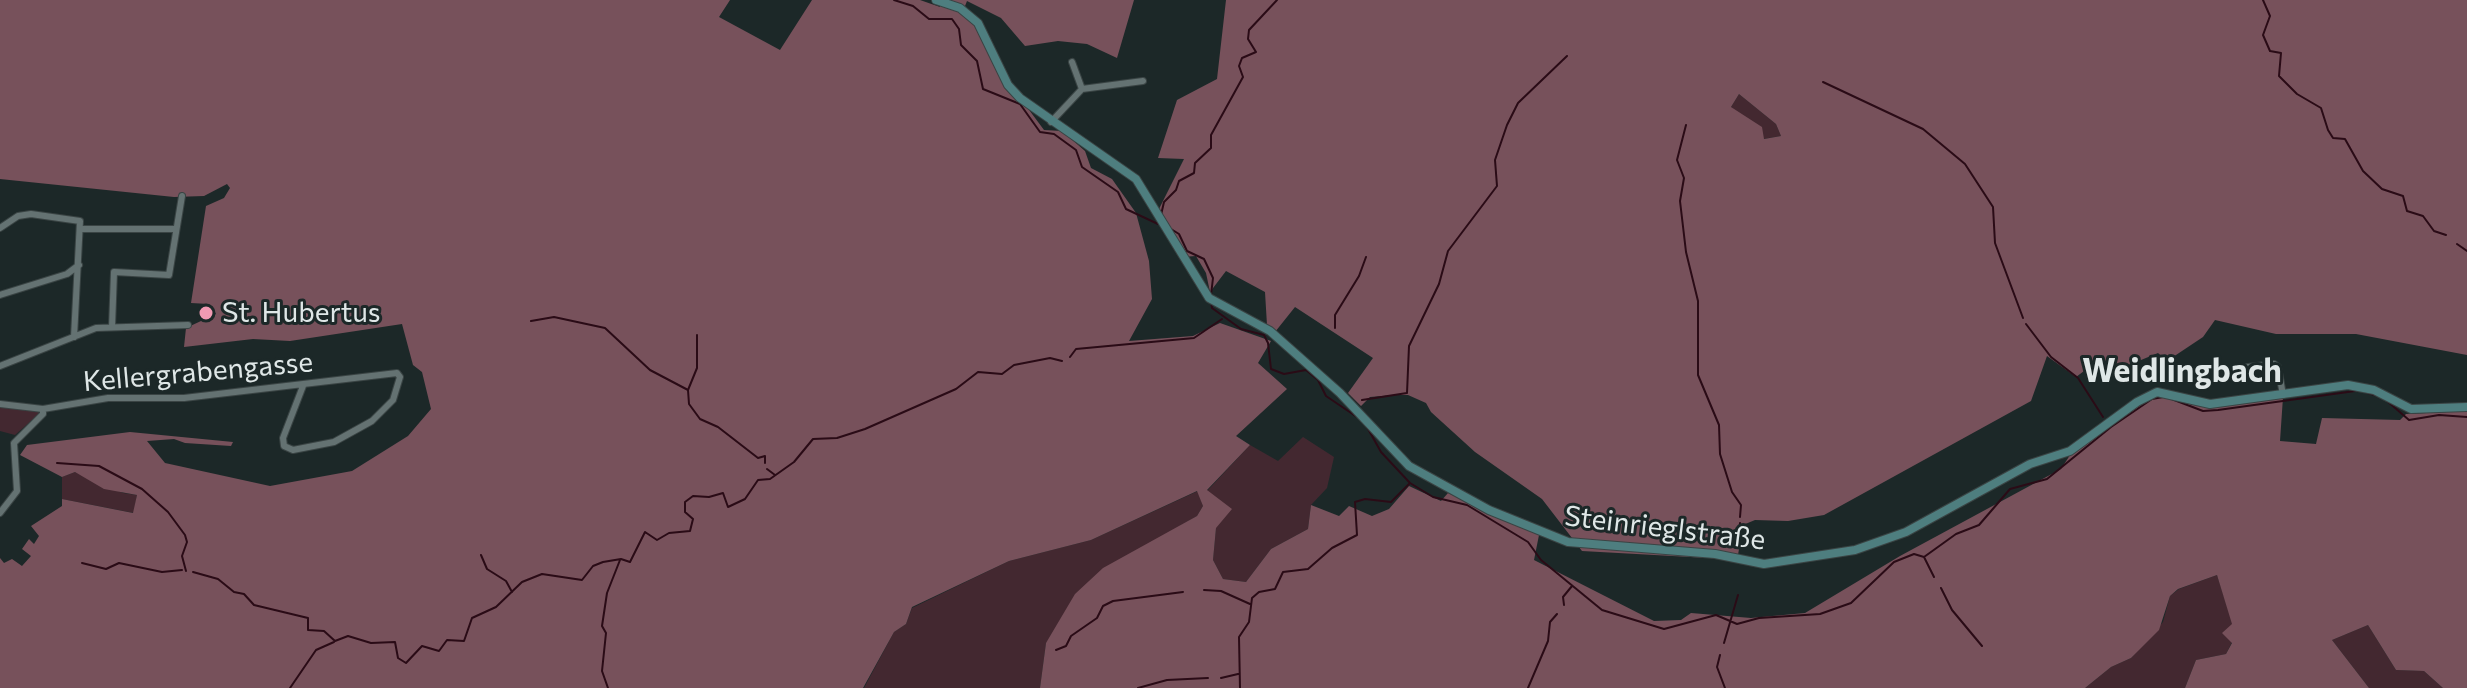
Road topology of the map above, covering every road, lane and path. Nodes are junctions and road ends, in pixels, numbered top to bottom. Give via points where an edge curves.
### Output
1 (936, 0) edge
2 (1072, 62) dead end
3 (1143, 81) dead end
4 (1082, 89) junction
5 (1051, 122) junction
6 (182, 196) dead end
7 (0, 228) edge
8 (82, 229) junction
9 (176, 229) junction
10 (79, 265) junction
11 (67, 274) junction
12 (78, 282) junction
13 (0, 295) edge
14 (188, 325) dead end
15 (112, 327) junction
16 (74, 337) junction
17 (0, 366) edge
18 (2223, 370) dead end
19 (303, 386) junction
20 (2283, 395) junction
21 (0, 404) edge
22 (2467, 407) edge
23 (43, 409) junction
24 (0, 513) edge

1 - 5 main road, Steinrieglstraße via 960,8 978,23 1010,89
2 - 4 street
3 - 4 street
4 - 5 street
5 - 20 main road, Steinrieglstraße via 1130,173 1211,299 1270,331 1346,399 1405,463 1489,510 1575,544 1715,554 1764,564 1833,555 1899,535 2030,464 2074,449 2149,395 2164,392 2205,404
6 - 9 street
7 - 8 street via 31,214 75,217
8 - 9 street
8 - 10 street
9 - 15 street via 169,275 114,272
10 - 11 street
10 - 12 street
11 - 12 street
11 - 13 street
12 - 16 street
14 - 15 street
15 - 16 street
16 - 17 street
18 - 20 street via 2274,364
19 - 19 street, Kellergrabengasse via 399,374 393,400 372,421 334,442 293,450 284,446 283,438
19 - 23 street, Kellergrabengasse via 184,398 108,398
20 - 22 main road, Steinrieglstraße via 2355,385 2411,409
21 - 23 street, Kellergrabengasse
23 - 24 street via 13,445 18,485 14,499

